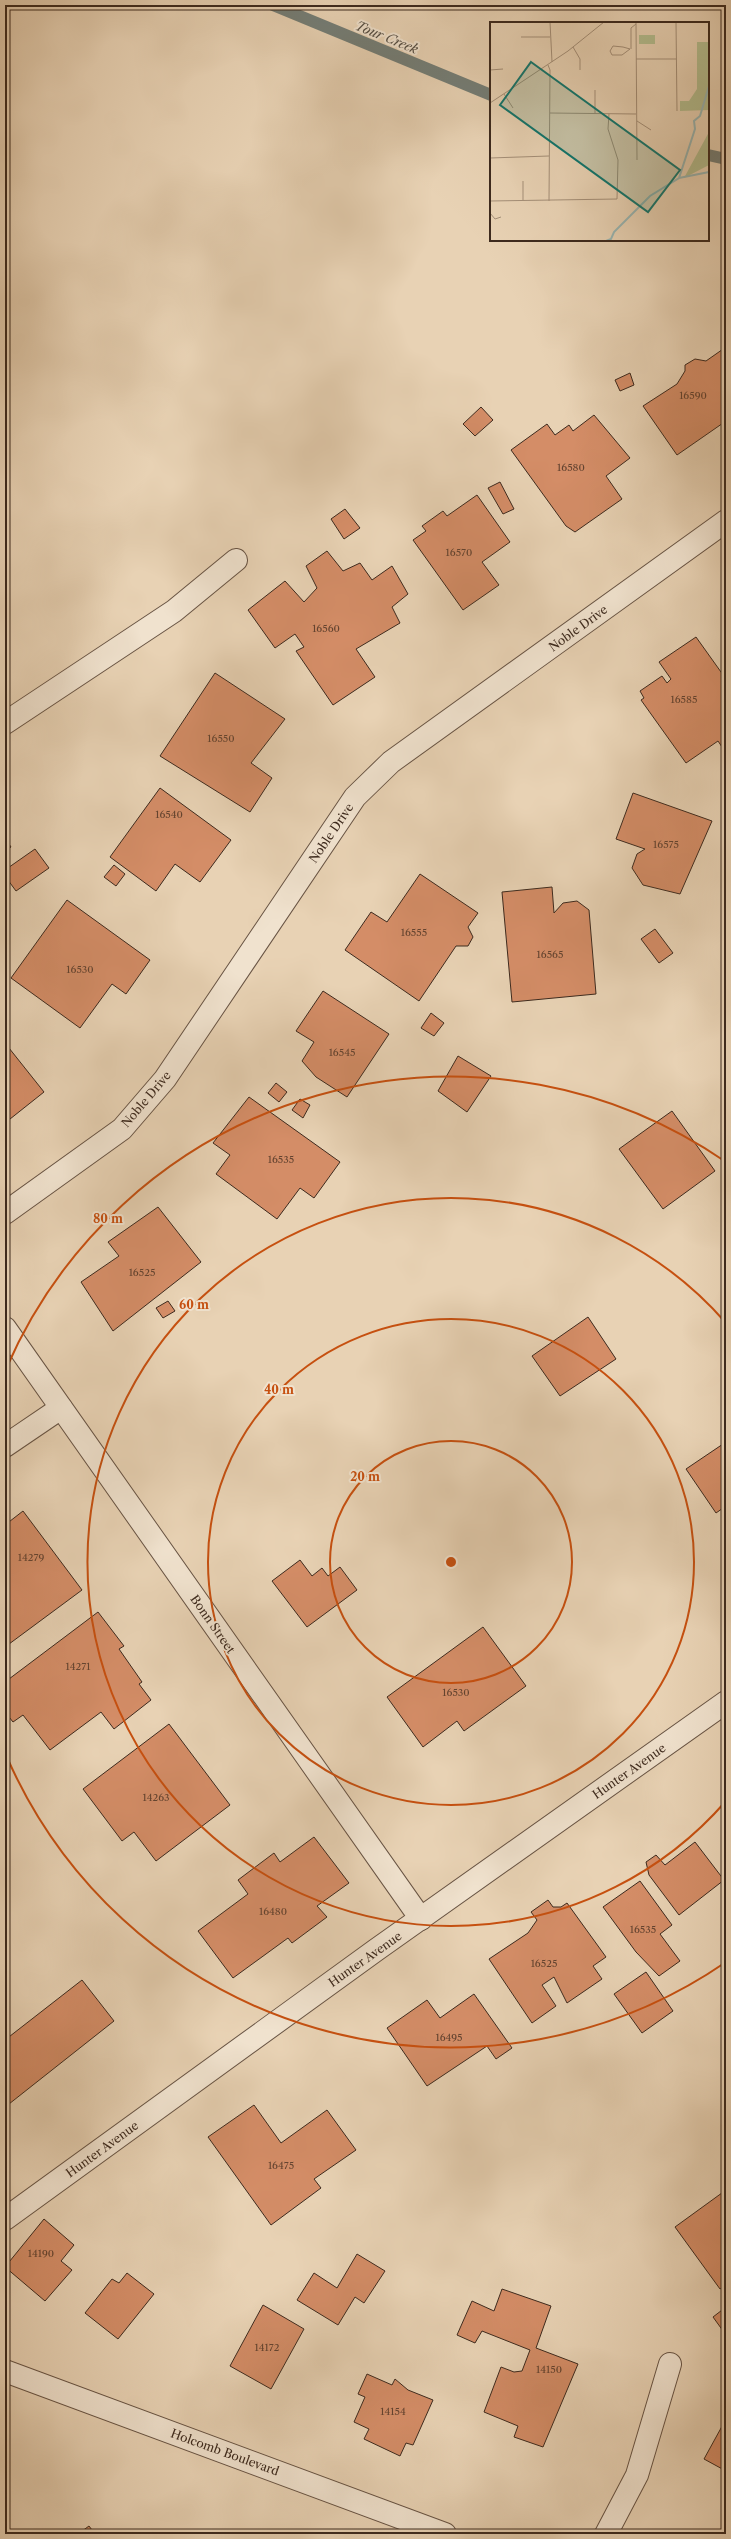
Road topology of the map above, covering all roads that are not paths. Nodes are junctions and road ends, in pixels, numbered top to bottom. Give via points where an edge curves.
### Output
1 (726, 521) edge
2 (236, 560) dead end
3 (5, 722) edge
4 (5, 1213) edge
5 (5, 1328) edge
6 (61, 1408) junction
7 (5, 1446) edge
8 (726, 1702) edge
9 (421, 1919) junction
10 (5, 2219) edge
11 (670, 2364) dead end
12 (5, 2371) edge
13 (445, 2534) edge
14 (606, 2534) edge

1 - 4 street, Noble Drive via 391,762 355,797 165,1080 122,1129
2 - 3 street via 174,611
5 - 6 street, Bonn Street
6 - 7 street
6 - 9 street, Bonn Street
8 - 9 street, Hunter Avenue
9 - 10 street, Hunter Avenue
11 - 14 street via 637,2475
12 - 13 street, Holcomb Boulevard

